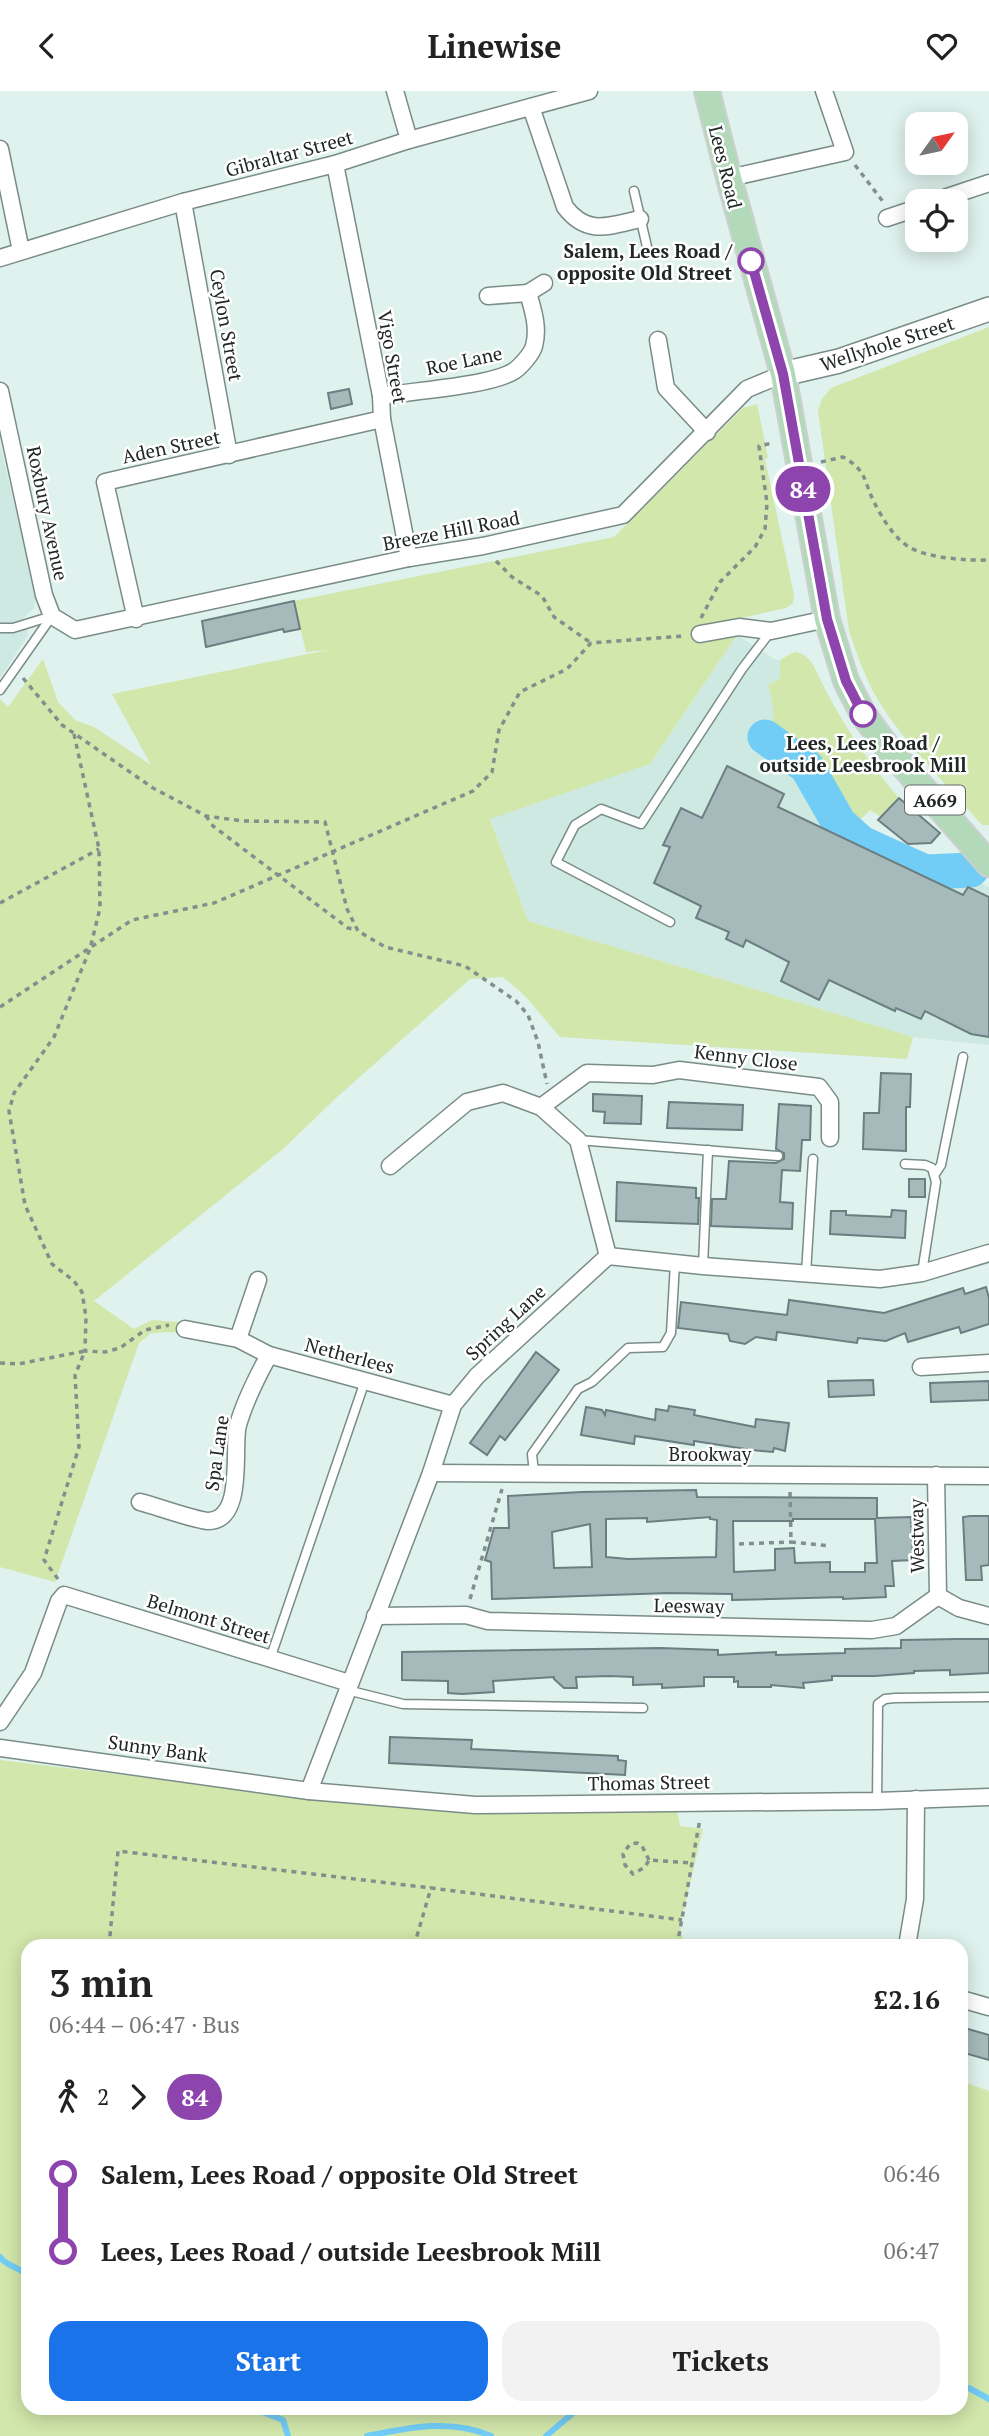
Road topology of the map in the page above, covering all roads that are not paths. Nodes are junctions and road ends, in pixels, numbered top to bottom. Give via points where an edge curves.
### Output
1 (395, 91) edge
2 (587, 91) edge
3 (707, 91) edge
4 (824, 91) edge
5 (531, 107) junction
6 (410, 140) junction
7 (0, 149) edge
8 (335, 164) junction
9 (729, 178) junction
10 (989, 183) edge
11 (968, 190) edge
12 (634, 191) dead end
13 (183, 202) junction
14 (905, 212) edge
15 (891, 217) road end
16 (640, 219) junction
17 (21, 251) junction
18 (648, 251) dead end
19 (0, 258) edge
20 (544, 283) dead end
21 (528, 293) junction
22 (488, 296) dead end
23 (989, 309) edge
24 (658, 340) dead end
25 (783, 374) junction
26 (0, 391) edge
27 (381, 396) junction
28 (382, 419) junction
29 (707, 432) junction
30 (229, 454) junction
31 (410, 558) junction
32 (52, 616) junction
33 (136, 619) junction
34 (827, 619) junction
35 (0, 628) edge
36 (771, 631) junction
37 (697, 635) road end
38 (0, 690) edge
39 (986, 856) edge
40 (670, 922) dead end
41 (963, 1057) dead end
42 (546, 1103) junction
43 (830, 1138) dead end
44 (578, 1140) junction
45 (708, 1150) junction
46 (778, 1156) dead end
47 (813, 1159) dead end
48 (905, 1164) dead end
49 (390, 1166) dead end
50 (935, 1174) junction
51 (989, 1253) edge
52 (608, 1256) junction
53 (675, 1263) junction
54 (703, 1266) junction
55 (922, 1273) junction
56 (806, 1274) junction
57 (258, 1280) dead end
58 (185, 1329) road end
59 (238, 1339) junction
60 (269, 1355) junction
61 (989, 1363) edge
62 (921, 1367) dead end
63 (365, 1381) junction
64 (453, 1405) junction
65 (431, 1473) junction
66 (534, 1473) junction
67 (936, 1475) junction
68 (989, 1476) edge
69 (140, 1502) dead end
70 (938, 1596) junction
71 (375, 1616) junction
72 (989, 1616) edge
73 (270, 1659) junction
74 (348, 1686) junction
75 (989, 1697) edge
76 (643, 1708) dead end
77 (0, 1722) edge
78 (0, 1748) edge
79 (309, 1790) junction
80 (989, 1797) edge
81 (916, 1800) junction
82 (877, 1801) junction
83 (907, 1939) edge
84 (968, 2001) edge
85 (989, 2007) edge

1 - 6 street
2 - 5 street, Gibraltar Street
3 - 9 main road, Lees Road / A669
4 - 9 street via 845,152
5 - 6 street, Gibraltar Street
5 - 16 street via 572,217 601,227
6 - 8 street, Gibraltar Street
7 - 17 street
8 - 13 street, Gibraltar Street
8 - 27 street, Vigo Street
9 - 25 main road, Lees Road / A669
10 - 11 street
12 - 16 lane
13 - 17 street, Gibraltar Street
13 - 30 street, Ceylon Street
14 - 15 street
16 - 18 lane
17 - 19 street, Gibraltar Street
20 - 21 street
21 - 22 street
21 - 27 street, Roe Lane via 536,333 533,349 515,371 490,380
23 - 25 street, Wellyhole Street via 839,361
24 - 29 street via 666,388
25 - 29 street, Breeze Hill Road via 747,389
25 - 34 main road, Lees Road / A669
26 - 32 street, Roxbury Avenue
27 - 28 street, Vigo Street
28 - 30 street, Aden Street
28 - 31 street, Vigo Street
29 - 31 street, Breeze Hill Road via 623,515
30 - 33 street, Aden Street via 105,482
31 - 33 street, Breeze Hill Road
32 - 33 street, Breeze Hill Road via 75,630
32 - 35 lane
32 - 38 lane
34 - 36 street
34 - 39 main road, Lees Road / A669 via 846,681 863,714
36 - 37 street via 739,627
36 - 40 lane via 641,824 601,809 575,825 556,862
41 - 50 lane via 941,1165
42 - 43 street, Kenny Close via 587,1073 653,1075 679,1070 819,1087 830,1102
42 - 44 street
42 - 49 street via 503,1093 467,1102
44 - 45 lane
44 - 52 street
45 - 46 lane
45 - 54 lane
47 - 56 lane
48 - 50 lane via 925,1165
50 - 55 lane
51 - 55 street
52 - 53 street
52 - 64 street, Spring Lane via 477,1376
53 - 54 street
53 - 66 lane via 671,1333 663,1347 628,1348 592,1382 578,1388 532,1454
54 - 56 street
55 - 56 street via 880,1279
57 - 59 street
58 - 59 street, Netherlees
59 - 60 street, Netherlees
60 - 63 street, Netherlees
60 - 69 street, Spa Lane via 237,1427 237,1480 221,1517 209,1521
61 - 62 street
63 - 64 street, Netherlees
63 - 73 lane
64 - 65 street, Spring Lane
65 - 66 street, Brookway
65 - 71 street, Spring Lane
66 - 67 street, Brookway
67 - 68 street, Brookway
67 - 70 street, Westway
70 - 71 street, Leesway via 896,1626 872,1630 488,1621 466,1615
70 - 72 street via 959,1608
71 - 74 street, Spring Lane
73 - 74 street, Belmont Street
73 - 77 street, Belmont Street via 61,1598 33,1673
74 - 76 lane via 403,1705
74 - 79 street, Spring Lane
75 - 82 lane via 895,1698 878,1704
78 - 79 street, Sunny Bank
79 - 82 street, Thomas Street via 475,1805
80 - 81 street, Thomas Street
81 - 82 street, Thomas Street
81 - 83 street via 915,1899
84 - 85 street

